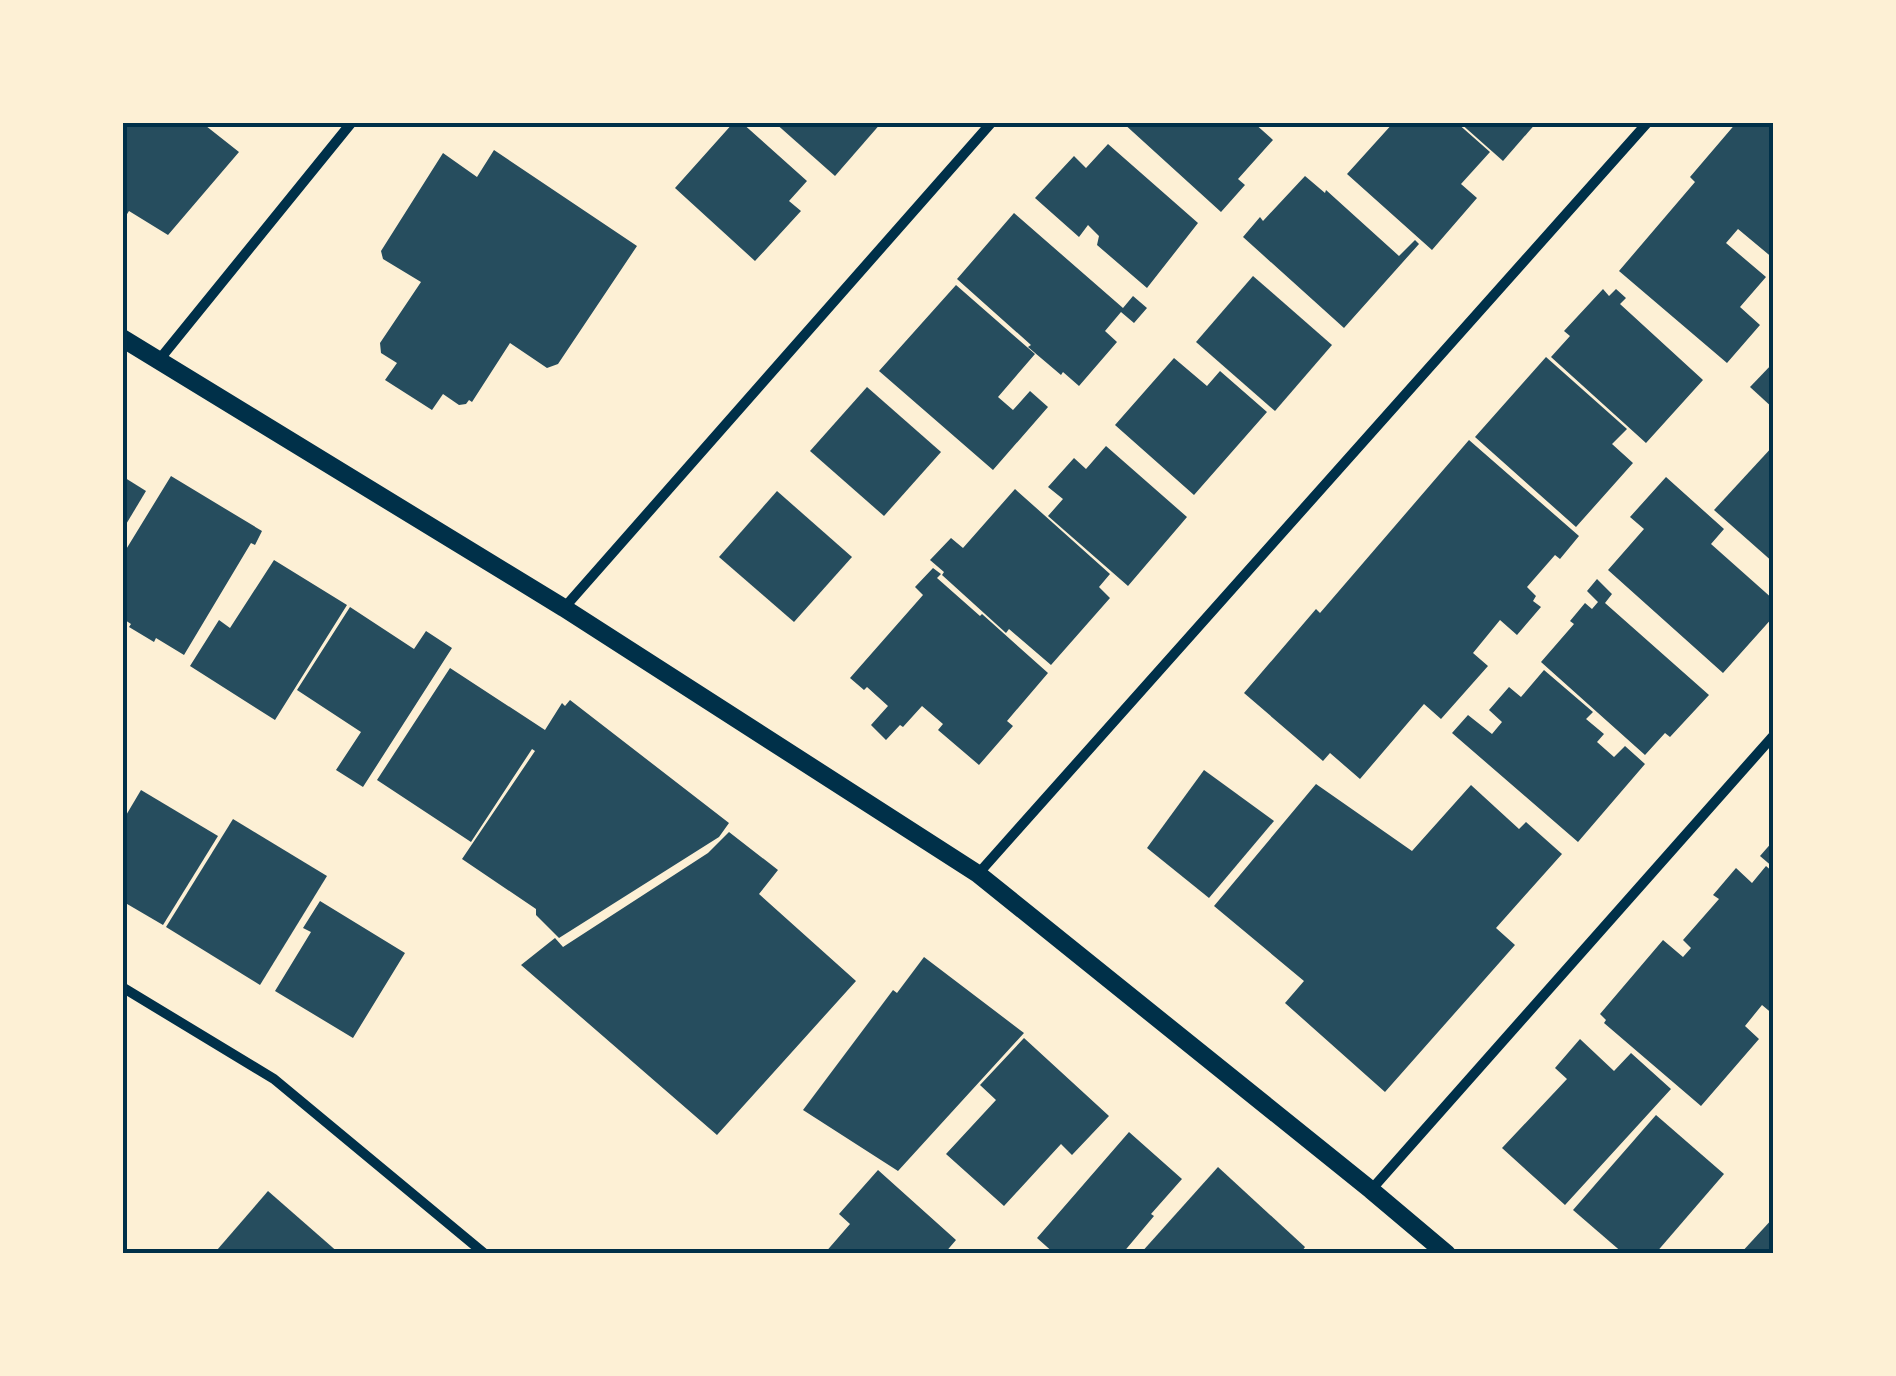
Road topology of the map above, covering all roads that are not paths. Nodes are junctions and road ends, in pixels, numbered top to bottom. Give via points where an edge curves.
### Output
1 (352, 122) edge
2 (992, 122) edge
3 (1648, 122) edge
4 (122, 338) edge
5 (159, 360) junction
6 (564, 608) junction
7 (1774, 735) edge
8 (978, 874) junction
9 (122, 987) edge
10 (1371, 1190) junction
11 (485, 1254) edge
12 (1446, 1254) edge

1 - 5 street
2 - 6 street
3 - 8 street
4 - 5 street
5 - 6 street
6 - 8 street
7 - 10 street
8 - 10 street
9 - 11 street via 274,1079
10 - 12 street

